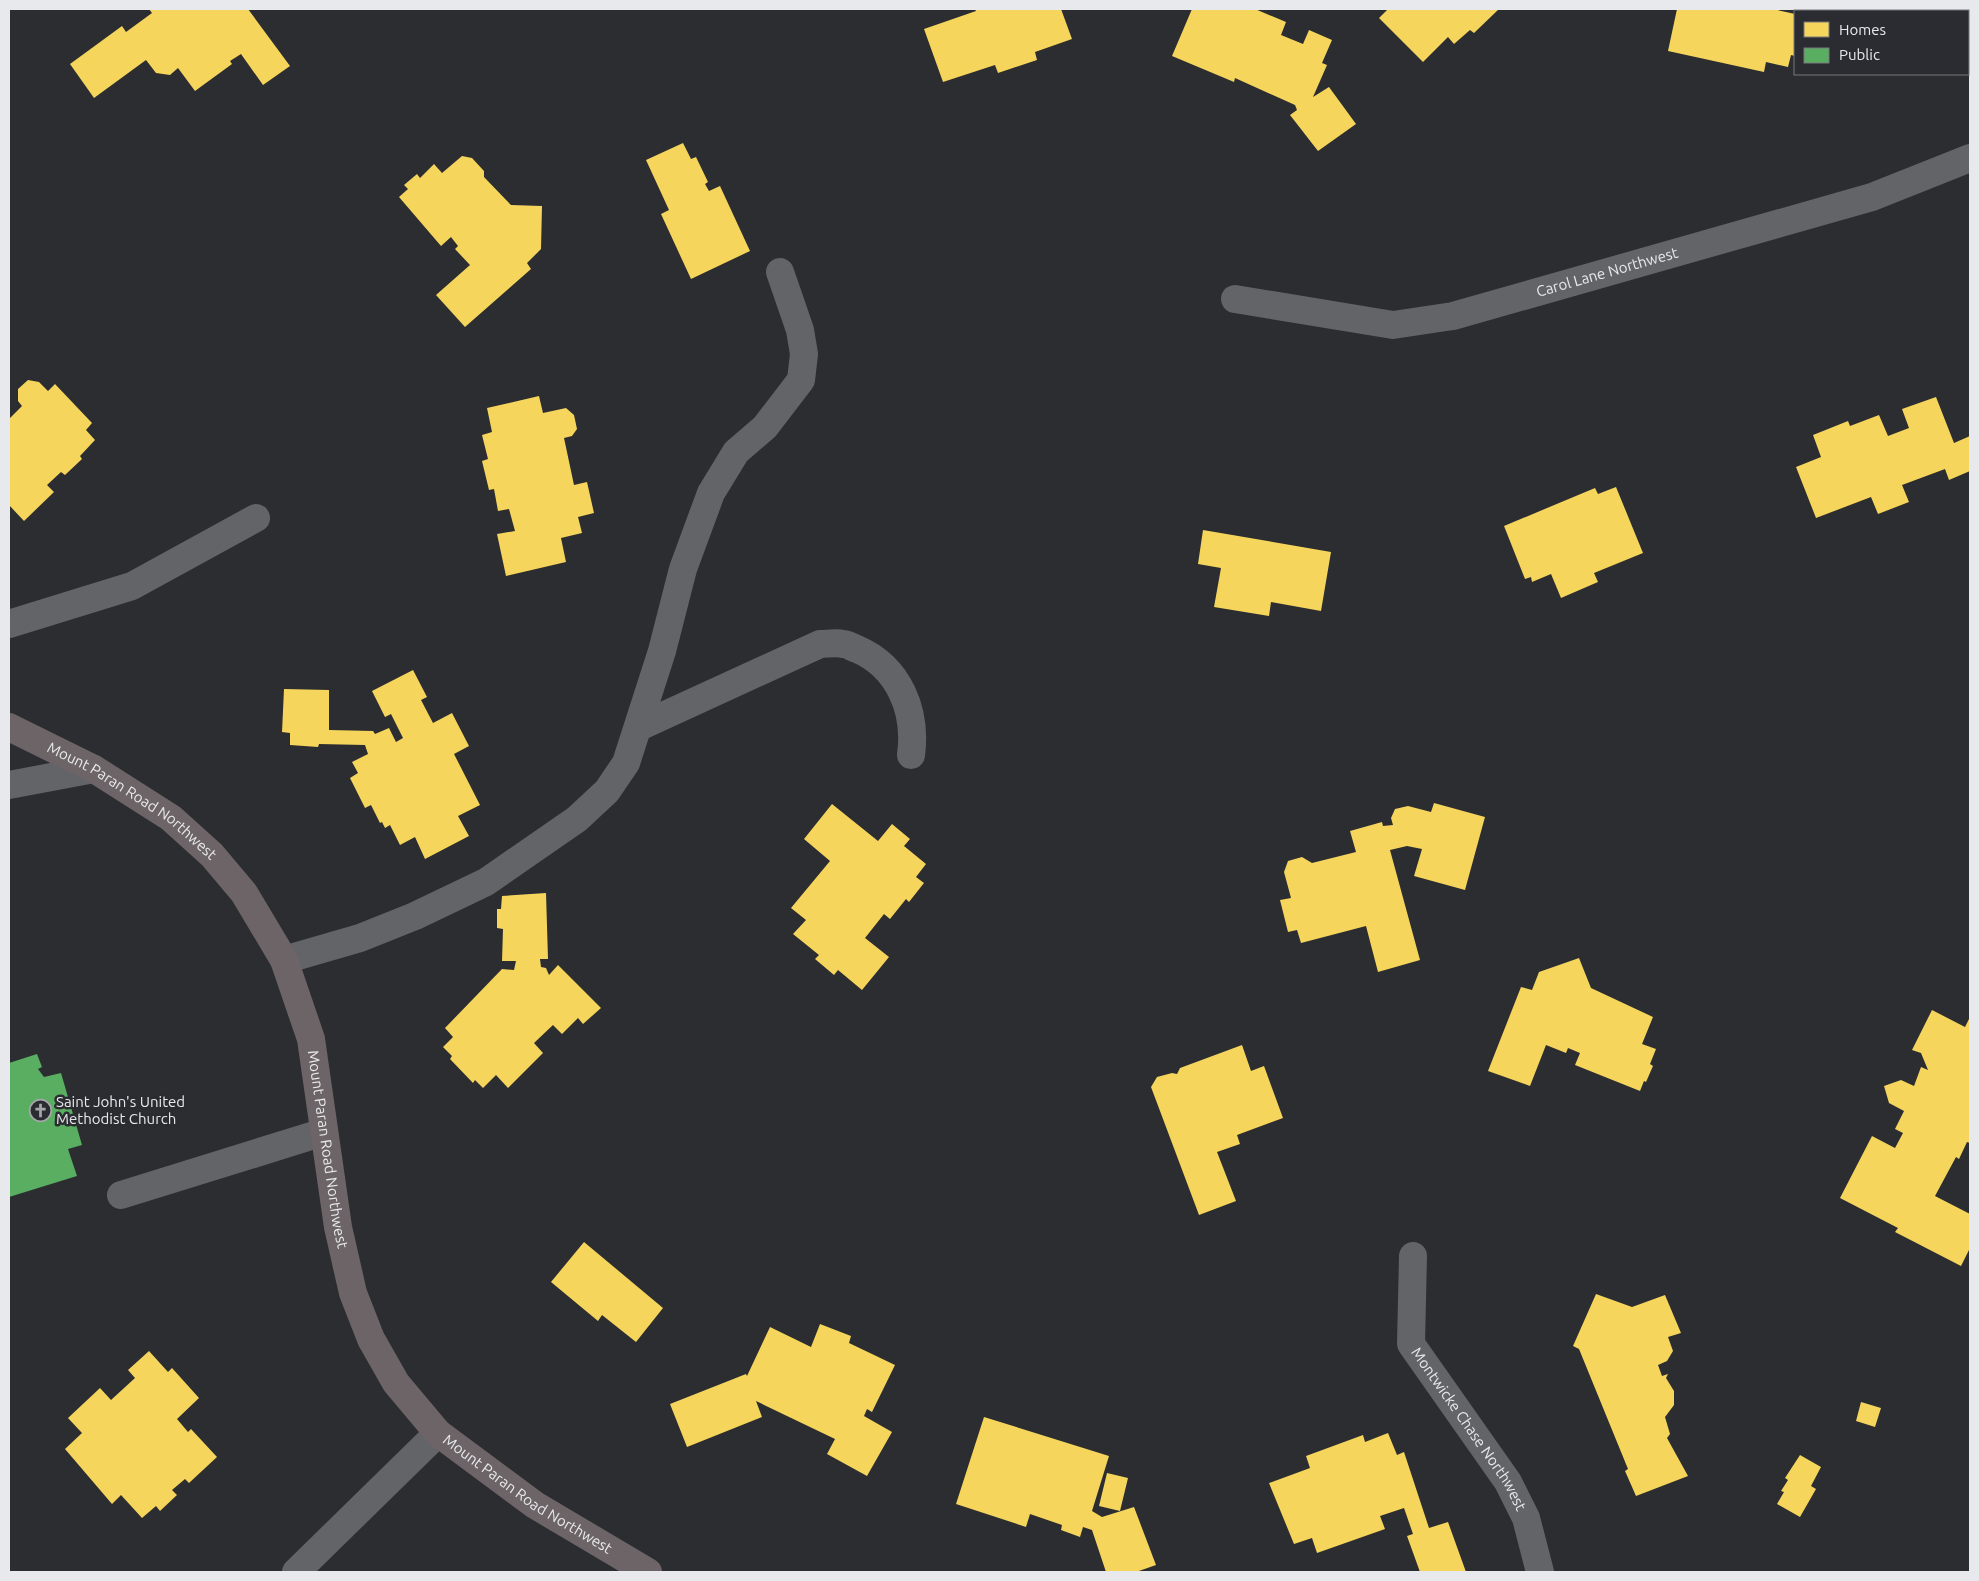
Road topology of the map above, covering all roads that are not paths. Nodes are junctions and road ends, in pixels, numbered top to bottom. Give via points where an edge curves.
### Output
1 (1970, 158) edge
2 (780, 272) dead end
3 (1235, 299) dead end
4 (256, 518) dead end
5 (9, 624) edge
6 (9, 726) edge
7 (638, 727) junction
8 (911, 755) dead end
9 (94, 769) junction
10 (9, 785) edge
11 (284, 960) junction
12 (324, 1132) junction
13 (121, 1195) dead end
14 (1413, 1256) dead end
15 (438, 1434) junction
16 (296, 1572) edge
17 (648, 1572) edge
18 (1540, 1572) edge

1 - 3 street, Carol Lane Northwest via 1872,197 1453,316 1393,325
2 - 7 street via 803,346 801,380 765,427 736,452 712,493 683,569
4 - 5 street via 132,586
6 - 9 main road, Mount Paran Road Northwest
7 - 8 street via 820,644 844,644 874,656 899,684 909,712
7 - 11 street via 626,763 607,791 577,819 486,882 416,916 360,938
9 - 10 street
9 - 11 main road, Mount Paran Road Northwest via 171,818 212,855 244,893
11 - 12 main road, Mount Paran Road Northwest via 312,1040
12 - 13 street
12 - 15 main road, Mount Paran Road Northwest via 338,1227 353,1293 371,1339 396,1383
14 - 18 street, Montwicke Chase Northwest via 1411,1344 1508,1482 1526,1518
15 - 16 street
15 - 17 main road, Mount Paran Road Northwest via 535,1505

